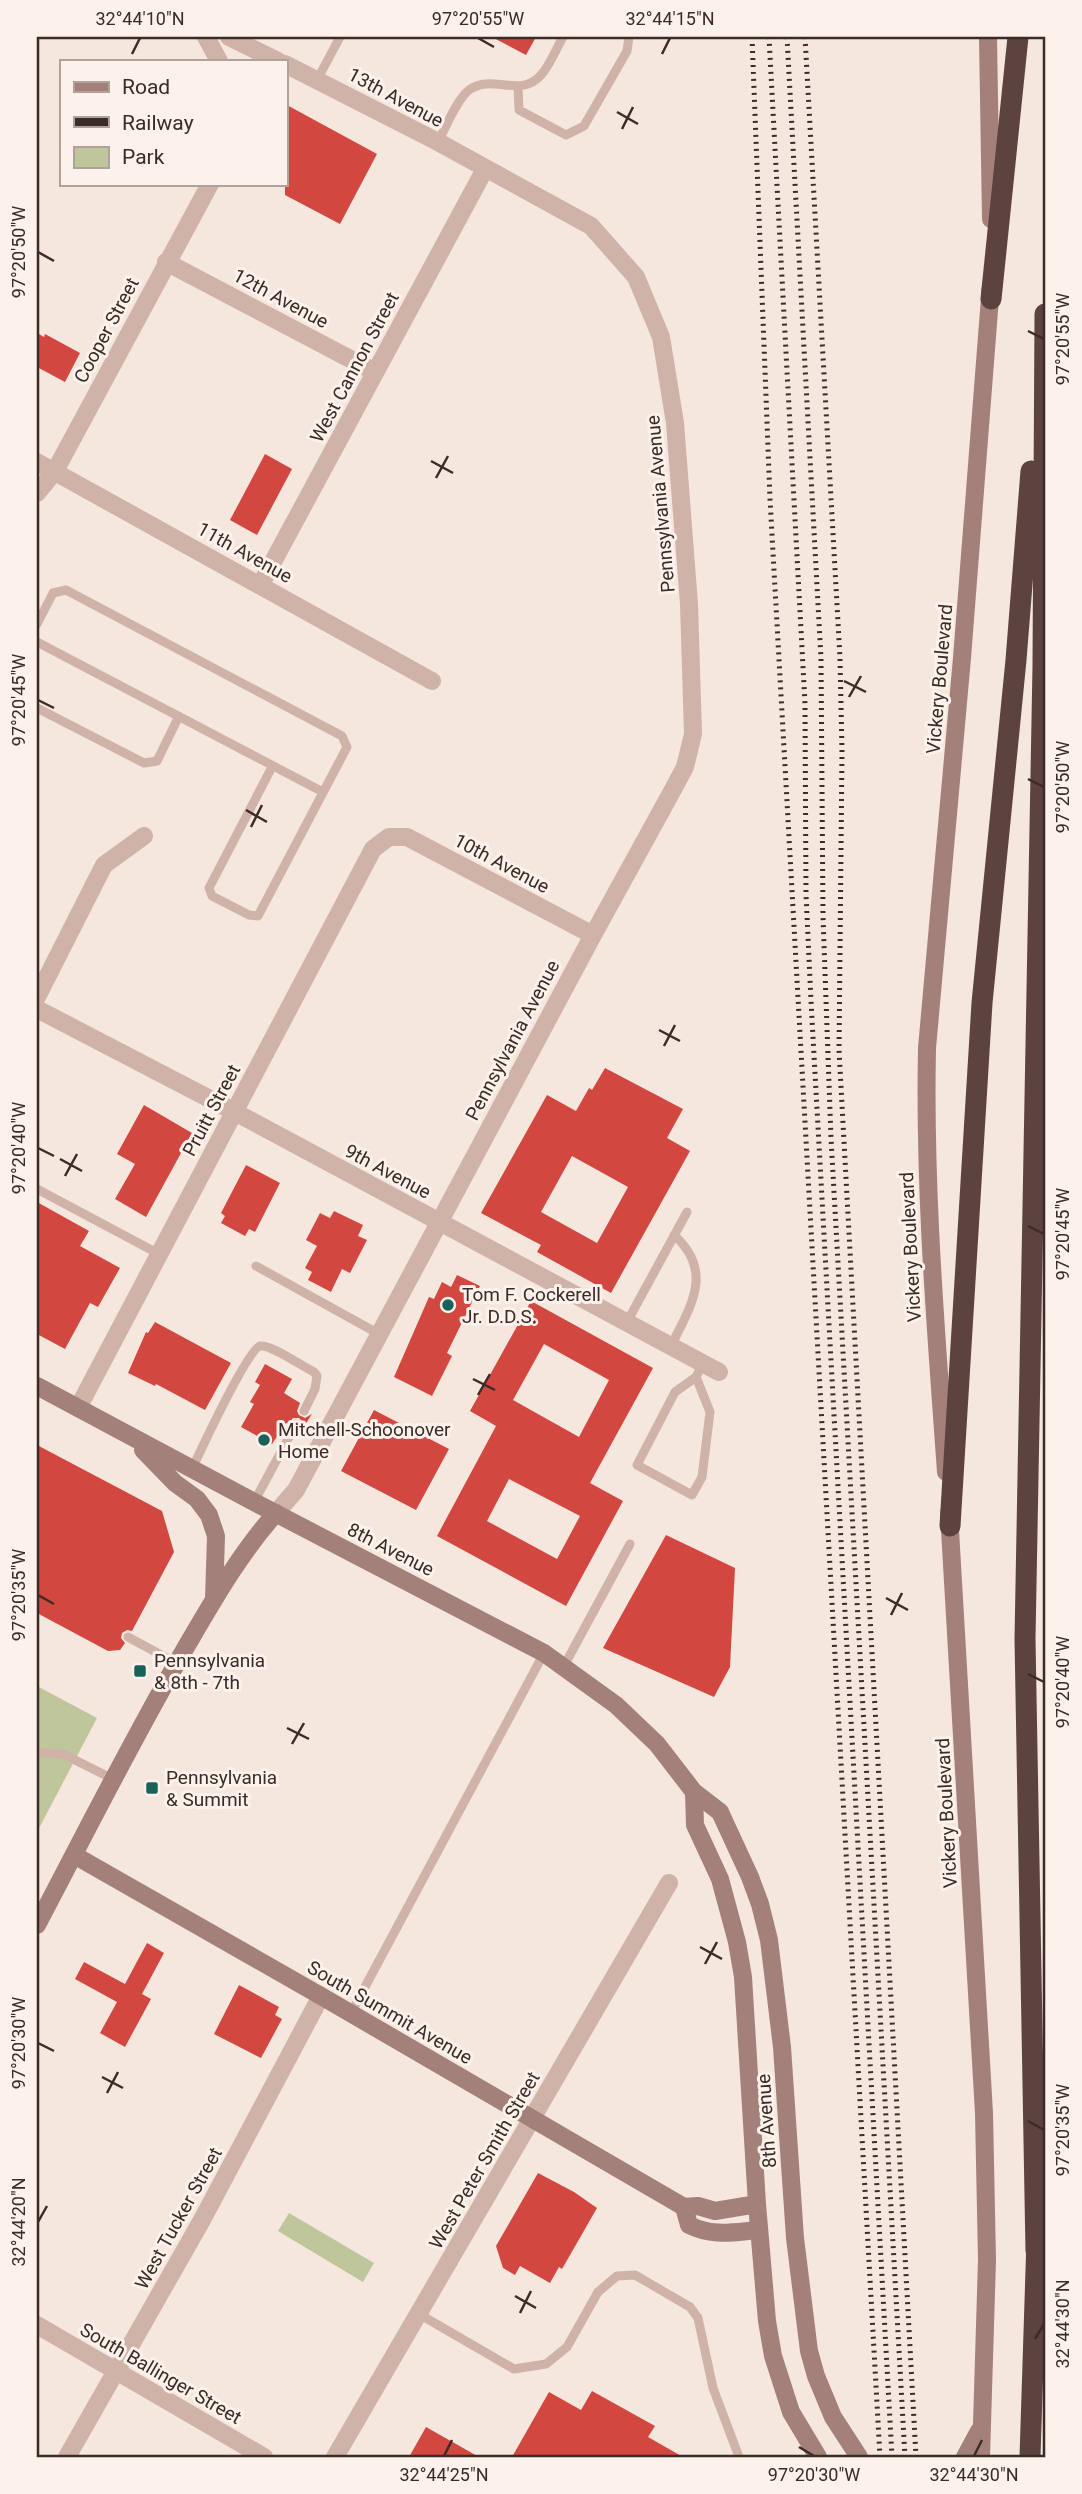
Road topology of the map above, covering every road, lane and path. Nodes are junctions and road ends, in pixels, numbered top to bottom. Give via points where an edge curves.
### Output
1 (206, 37) edge
2 (229, 37) edge
3 (340, 37) edge
4 (563, 37) edge
5 (629, 37) edge
6 (988, 37) edge
7 (1018, 37) edge
8 (218, 60) edge
9 (276, 60) edge
10 (287, 65) edge
11 (317, 79) junction
12 (519, 87) junction
13 (438, 142) junction
14 (485, 169) junction
15 (209, 186) edge
16 (166, 262) junction
17 (991, 299) junction
18 (1045, 305) edge
19 (1045, 314) edge
20 (375, 372) junction
21 (37, 462) edge
22 (55, 471) junction
23 (37, 493) edge
24 (261, 584) junction
25 (37, 624) edge
26 (37, 642) edge
27 (432, 681) dead end
28 (37, 708) edge
29 (179, 716) junction
30 (272, 767) junction
31 (323, 792) junction
32 (144, 836) dead end
33 (389, 837) joint
34 (593, 934) junction
35 (37, 997) edge
36 (37, 1009) edge
37 (233, 1111) junction
38 (37, 1189) edge
39 (687, 1212) dead end
40 (438, 1222) junction
41 (674, 1236) junction
42 (159, 1254) junction
43 (256, 1266) dead end
44 (627, 1322) junction
45 (379, 1334) junction
46 (671, 1346) junction
47 (699, 1370) junction
48 (719, 1372) dead end
49 (37, 1386) edge
50 (78, 1408) junction
51 (304, 1410) dead end
52 (296, 1424) dead end
53 (131, 1437) junction
54 (192, 1469) junction
55 (254, 1502) junction
56 (276, 1513) junction
57 (950, 1526) junction
58 (630, 1544) dead end
59 (214, 1600) junction
60 (128, 1637) dead end
61 (544, 1653) junction
62 (176, 1663) junction
63 (565, 1666) junction
64 (37, 1752) edge
65 (113, 1779) junction
66 (694, 1792) junction
67 (74, 1855) junction
68 (669, 1883) dead end
69 (37, 1926) edge
70 (1045, 1964) edge
71 (321, 1996) junction
72 (351, 2013) junction
73 (532, 2118) junction
74 (757, 2204) junction
75 (684, 2207) junction
76 (759, 2230) junction
77 (1036, 2251) junction
78 (419, 2314) junction
79 (37, 2325) edge
80 (117, 2371) junction
81 (982, 2425) junction
82 (67, 2457) edge
83 (264, 2457) edge
84 (335, 2457) edge
85 (739, 2457) edge
86 (818, 2457) edge
87 (859, 2457) edge
88 (965, 2457) edge
89 (981, 2457) edge
90 (1030, 2457) edge

1 - 8 street
2 - 9 street
3 - 11 lane
4 - 12 lane via 542,75
5 - 12 lane via 627,51 584,126 566,135 519,110
6 - 17 main road, Vickery Boulevard
7 - 17 highway
10 - 11 street, 13th Avenue
11 - 13 street, 13th Avenue
12 - 13 lane via 487,83 466,93
13 - 14 street, 13th Avenue
14 - 20 street, West Cannon Street
14 - 34 street, Pennsylvania Avenue via 591,226 636,277 661,337 675,422 693,734 685,766
15 - 16 street, Cooper Street
16 - 20 street, 12th Avenue
16 - 22 street, Cooper Street
17 - 57 main road, Vickery Boulevard via 930,995 925,1108 931,1270
18 - 57 highway via 982,1003
19 - 77 highway via 1025,1639
20 - 24 street, West Cannon Street
21 - 22 street, 11th Avenue
22 - 23 street, Cooper Street
22 - 24 street, 11th Avenue
24 - 27 street, 11th Avenue
25 - 31 lane via 53,593 66,590 342,736 347,747
26 - 29 lane
28 - 29 lane via 144,763 157,761
29 - 30 lane
30 - 31 lane
30 - 31 lane via 209,888 212,896 249,915 258,916
32 - 35 street via 104,865
33 - 34 street, 10th Avenue via 407,837
33 - 37 street, Pruitt Street via 373,849
34 - 40 street, Pennsylvania Avenue
36 - 37 street, 9th Avenue
37 - 40 street, 9th Avenue
37 - 42 street, Pruitt Street
38 - 42 lane
39 - 41 lane
40 - 44 street, 9th Avenue
40 - 45 street, Pennsylvania Avenue
41 - 44 lane
41 - 46 lane via 685,1245 697,1279 695,1296
42 - 50 street, Pruitt Street
43 - 45 lane
44 - 46 street, 9th Avenue
45 - 56 street, Pennsylvania Avenue via 296,1490
46 - 47 street, 9th Avenue
47 - 47 lane via 675,1392 637,1465 692,1495 702,1477 710,1412
47 - 48 street, 9th Avenue
49 - 50 main road, 8th Avenue
50 - 53 main road, 8th Avenue
51 - 54 lane via 315,1389 314,1372 269,1348 256,1348
52 - 55 lane
53 - 54 main road, 8th Avenue
53 - 59 main road via 209,1515 216,1536
54 - 55 main road, 8th Avenue
55 - 56 main road, 8th Avenue
56 - 59 main road, Pennsylvania Avenue
56 - 61 main road, 8th Avenue
57 - 81 main road, Vickery Boulevard via 984,2113 987,2260
58 - 63 lane
59 - 62 main road, Pennsylvania Avenue
60 - 62 lane
61 - 63 main road, 8th Avenue
61 - 72 lane
62 - 65 main road, Pennsylvania Avenue
63 - 66 main road, 8th Avenue via 636,1723
64 - 65 lane via 63,1754
65 - 67 main road, Pennsylvania Avenue
66 - 74 main road, 8th Avenue via 695,1825 720,1879 743,1977
66 - 87 main road, 8th Avenue via 720,1812 750,1877 769,1940 803,2316 816,2376 842,2434
67 - 69 main road, Pennsylvania Avenue
67 - 71 main road, South Summit Avenue
68 - 73 street, West Peter Smith Street
70 - 77 highway
71 - 72 main road, South Summit Avenue
71 - 80 street, West Tucker Street
72 - 73 main road, South Summit Avenue
73 - 75 main road, South Summit Avenue
73 - 78 street, West Peter Smith Street
74 - 75 main road, South Summit Avenue via 716,2211
74 - 76 main road, 8th Avenue
75 - 76 main road, South Summit Avenue via 689,2225 702,2232
76 - 86 main road, 8th Avenue via 773,2356 791,2412
77 - 90 highway
78 - 84 street, West Peter Smith Street
78 - 85 lane via 514,2369 527,2369 546,2364 567,2347 598,2292 617,2276 635,2275 690,2307 698,2318 713,2388
79 - 80 street, South Ballinger Street
80 - 82 street, West Tucker Street
80 - 83 street, South Ballinger Street
81 - 88 main road
81 - 89 main road, Vickery Boulevard

